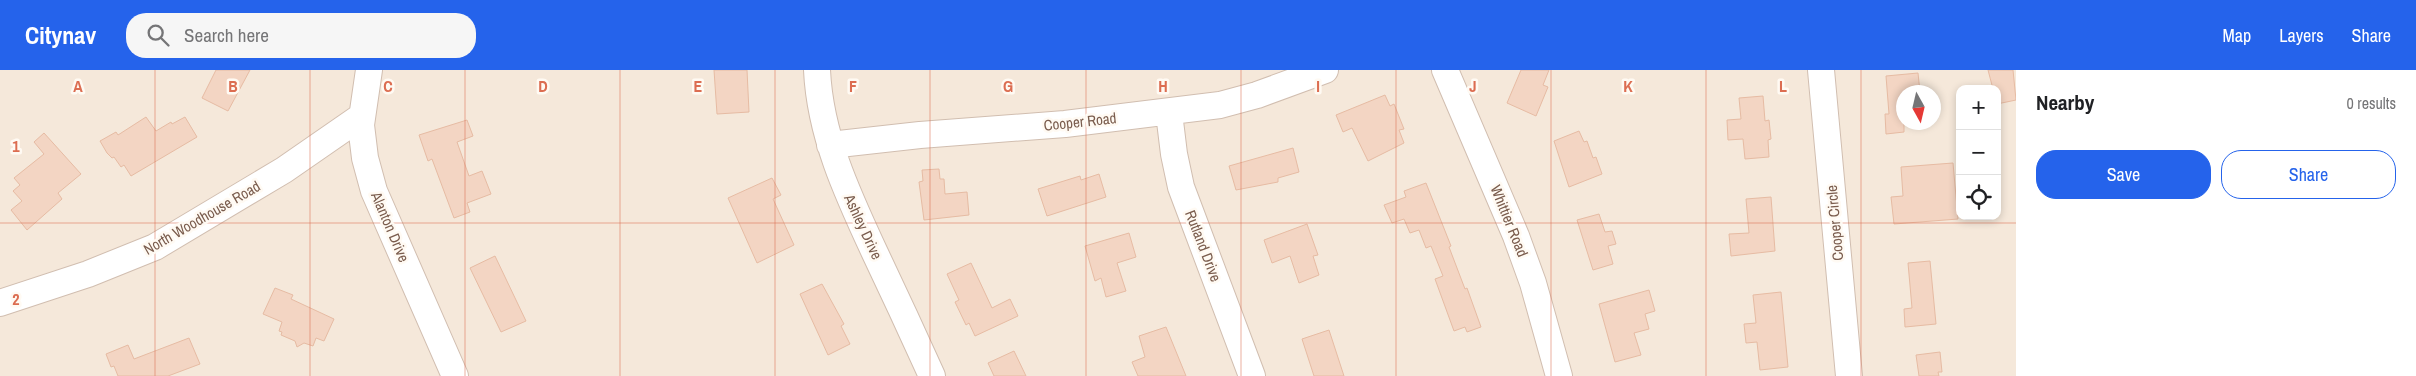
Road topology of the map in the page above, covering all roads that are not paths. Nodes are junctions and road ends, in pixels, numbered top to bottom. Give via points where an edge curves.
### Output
1 (369, 70) edge
2 (817, 70) edge
3 (1325, 70) edge
4 (1445, 70) edge
5 (1821, 70) edge
6 (1169, 112) junction
7 (362, 116) junction
8 (830, 146) junction
9 (0, 303) edge
10 (455, 376) edge
11 (932, 376) edge
12 (1252, 376) edge
13 (1559, 376) edge
14 (1849, 376) edge

1 - 7 street, Alanton Drive
2 - 8 street, Ashley Drive via 818,92
3 - 6 street, Cooper Road via 1220,105
4 - 13 street, Whittier Road via 1516,236
5 - 14 street, Cooper Circle
6 - 8 street, Cooper Road
6 - 12 street, Rutland Drive via 1181,187
7 - 9 street, North Woodhouse Road via 284,170 154,247 88,274
7 - 10 street, Alanton Drive via 365,158 374,191
8 - 11 street, Ashley Drive via 845,187

